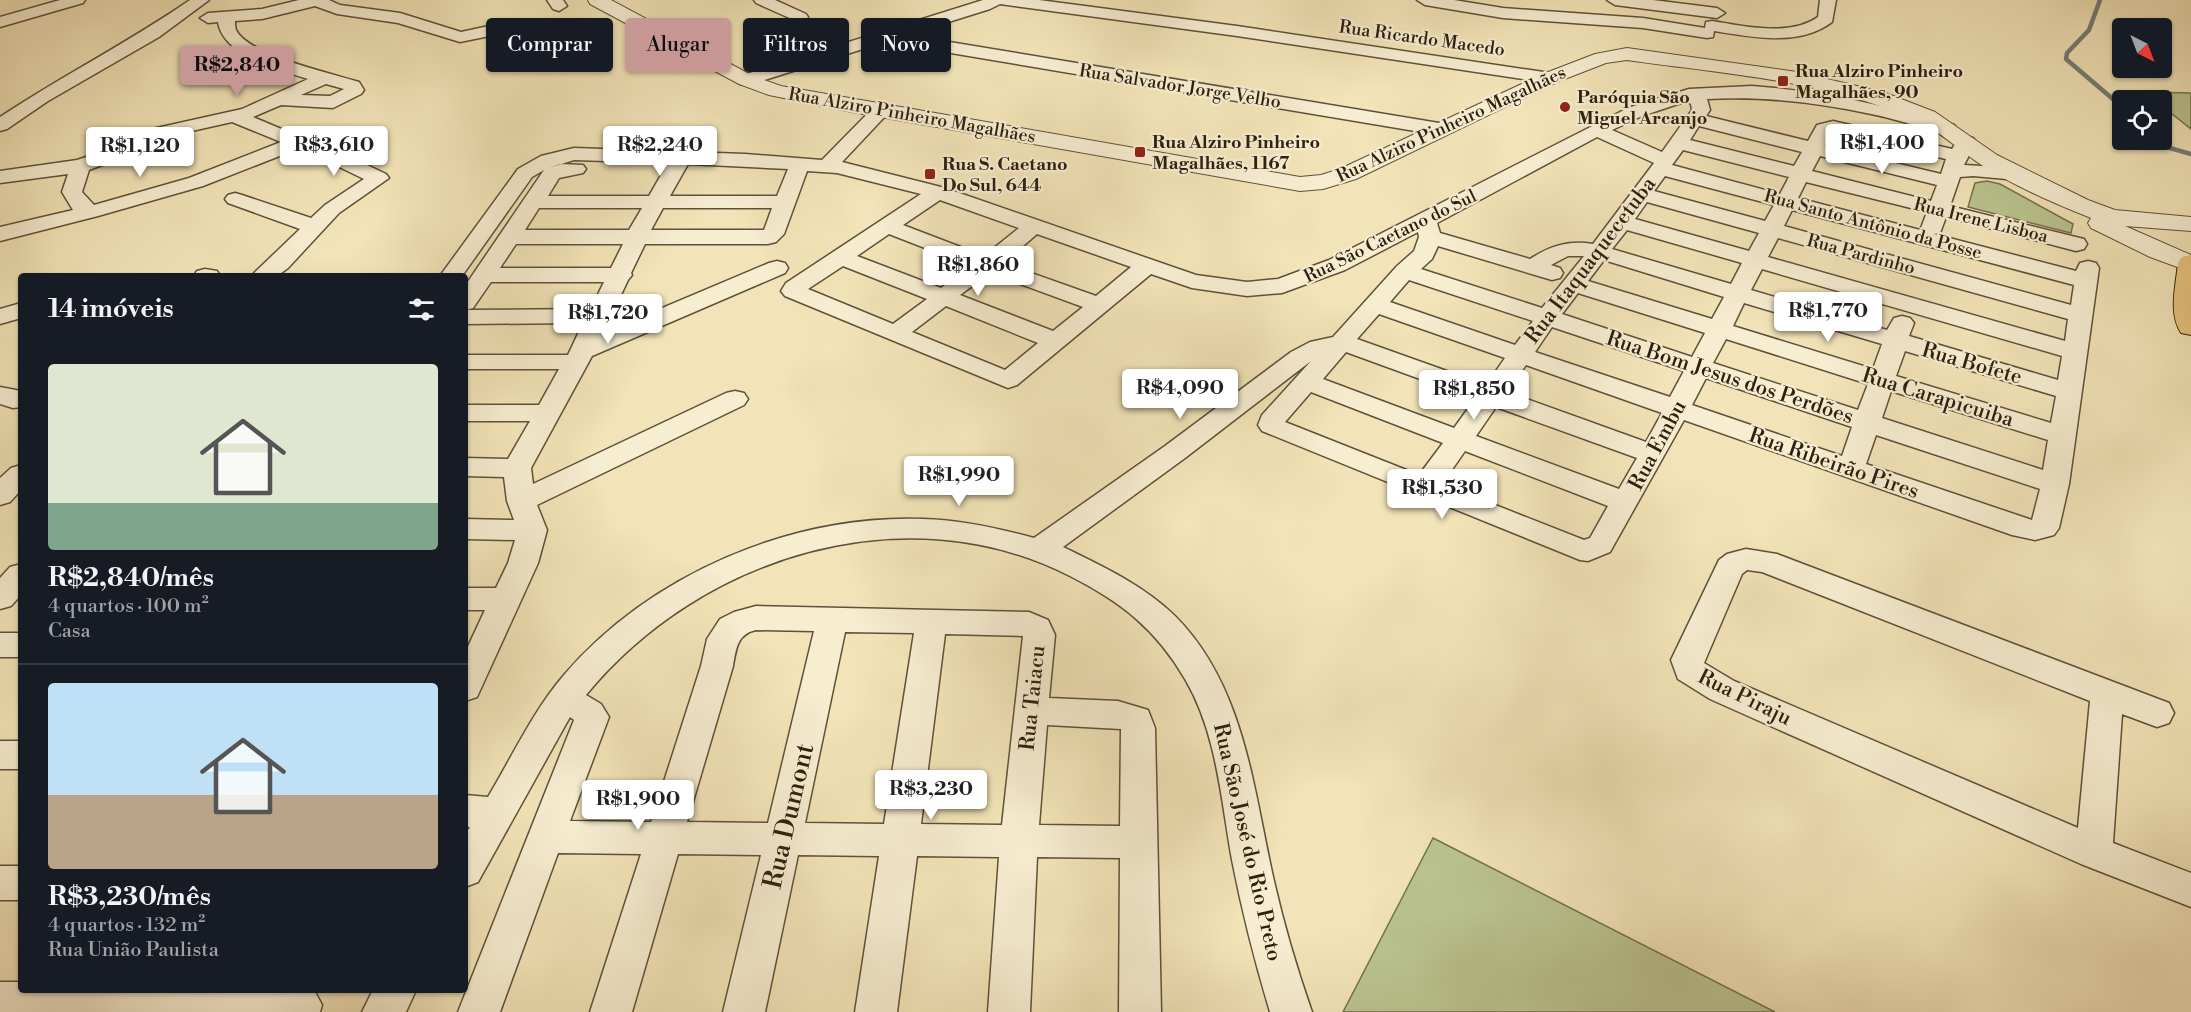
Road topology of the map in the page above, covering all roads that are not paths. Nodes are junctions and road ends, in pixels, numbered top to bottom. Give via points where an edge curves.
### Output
1 (76, 0) edge
2 (201, 0) edge
3 (317, 0) edge
4 (597, 0) edge
5 (762, 0) edge
6 (995, 0) edge
7 (1003, 0) edge
8 (1425, 0) edge
9 (1615, 0) edge
10 (1828, 0) edge
11 (58, 2) edge
12 (395, 2) dead end
13 (1648, 2) edge
14 (369, 13) junction
15 (174, 18) junction
16 (226, 18) junction
17 (800, 18) dead end
18 (947, 18) edge
19 (1714, 18) edge
20 (0, 22) edge
21 (486, 32) edge
22 (861, 45) edge
23 (951, 49) edge
24 (1698, 63) junction
25 (324, 78) junction
26 (1550, 78) junction
27 (746, 80) junction
28 (1689, 94) junction
29 (281, 99) junction
30 (881, 111) junction
31 (235, 117) junction
32 (1694, 119) junction
33 (0, 125) edge
34 (1439, 129) junction
35 (1596, 130) junction
36 (293, 142) junction
37 (1813, 149) junction
38 (1954, 156) junction
39 (1667, 157) junction
40 (677, 164) junction
41 (800, 164) junction
42 (828, 165) junction
43 (80, 166) junction
44 (2004, 169) junction
45 (1800, 174) junction
46 (0, 177) edge
47 (938, 192) junction
48 (1642, 194) junction
49 (235, 199) dead end
50 (1786, 201) junction
51 (533, 202) junction
52 (657, 202) junction
53 (785, 202) junction
54 (1938, 209) junction
55 (91, 212) junction
56 (2162, 221) junction
57 (1622, 222) junction
58 (2191, 224) edge
59 (1035, 225) junction
60 (888, 226) junction
61 (315, 227) junction
62 (1428, 229) junction
63 (1771, 230) junction
64 (0, 234) edge
65 (511, 237) junction
66 (638, 237) junction
67 (1929, 238) junction
68 (2076, 244) dead end
69 (2141, 244) junction
70 (1599, 252) junction
71 (841, 257) junction
72 (1755, 261) junction
73 (988, 264) junction
74 (2191, 264) edge
75 (1147, 266) junction
76 (1533, 267) junction
77 (777, 268) dead end
78 (1918, 270) junction
79 (1405, 271) junction
80 (266, 273) edge
81 (453, 273) edge
82 (484, 275) junction
83 (621, 275) junction
84 (2087, 275) joint
85 (1574, 282) junction
86 (1737, 294) junction
87 (943, 298) junction
88 (468, 299) edge
89 (1099, 305) junction
90 (1375, 305) junction
91 (1907, 305) junction
92 (18, 311) edge
93 (2081, 315) junction
94 (598, 316) junction
95 (0, 317) edge
96 (468, 317) edge
97 (1547, 318) junction
98 (2191, 327) edge
99 (1719, 328) junction
100 (894, 334) junction
101 (1056, 341) junction
102 (1896, 341) junction
103 (1342, 342) junction
104 (2075, 352) junction
105 (1520, 355) junction
106 (578, 356) junction
107 (468, 362) edge
108 (1699, 367) junction
109 (1881, 380) junction
110 (1305, 381) junction
111 (2070, 392) junction
112 (1491, 396) junction
113 (735, 399) dead end
114 (1677, 408) junction
115 (468, 412) edge
116 (547, 413) junction
117 (1866, 422) junction
118 (2063, 436) junction
119 (1460, 439) junction
120 (1653, 454) junction
121 (18, 461) edge
122 (0, 465) edge
123 (468, 467) edge
124 (517, 468) junction
125 (1851, 468) junction
126 (18, 477) edge
127 (2055, 484) junction
128 (1425, 487) junction
129 (0, 495) edge
130 (521, 501) junction
131 (1626, 502) junction
132 (468, 530) edge
133 (532, 530) junction
134 (1041, 548) junction
135 (18, 578) edge
136 (0, 598) edge
137 (468, 599) edge
138 (506, 599) junction
139 (832, 620) junction
140 (931, 622) junction
141 (0, 645) edge
142 (18, 645) edge
143 (468, 678) edge
144 (2107, 694) junction
145 (563, 701) junction
146 (1030, 711) junction
147 (2157, 713) dead end
148 (481, 813) edge
149 (547, 837) junction
150 (665, 837) junction
151 (783, 838) junction
152 (901, 840) junction
153 (1019, 841) junction
154 (1138, 842) junction
155 (2094, 852) junction
156 (468, 859) edge
157 (0, 883) edge
158 (18, 883) edge
159 (2191, 891) edge
160 (394, 993) edge
161 (60, 1001) edge
162 (0, 1002) edge
163 (303, 1002) edge
164 (383, 1012) edge
165 (479, 1012) edge
166 (611, 1012) edge
167 (744, 1012) edge
168 (876, 1012) edge
169 (1009, 1012) edge
170 (1140, 1012) edge
171 (1291, 1012) edge

1 - 11 street
2 - 15 street
3 - 14 street via 337,9
3 - 16 street via 262,14
4 - 27 street, Rua Alziro Pinheiro Magalhães
5 - 17 street
6 - 18 street
7 - 26 street, Rua Ricardo Macedo
8 - 19 street via 1503,13 1643,22
9 - 13 street
10 - 19 street via 1826,19 1812,29 1776,32
11 - 20 street
12 - 14 street
13 - 19 street
14 - 21 street via 460,37
15 - 16 street
15 - 33 street
16 - 25 street via 229,31 251,52
19 - 24 street via 1701,44
22 - 27 street
23 - 34 street, Rua Salvador Jorge Velho
24 - 26 street, Rua Alziro Pinheiro Magalhães via 1615,54
24 - 38 street, Rua Alziro Pinheiro Magalhães via 1858,91 1901,105
25 - 29 street
25 - 29 street via 356,90 333,102
26 - 34 street, Rua Alziro Pinheiro Magalhães
27 - 30 street, Rua Alziro Pinheiro Magalhães via 776,91
28 - 32 street via 1702,105
28 - 35 street, Rua São Caetano do Sul via 1635,111
28 - 38 street, Rua São Caetano do Sul via 1752,91 1812,96 1876,109
29 - 31 street
30 - 34 street, Rua Alziro Pinheiro Magalhães via 1300,184 1348,174
30 - 42 street
31 - 36 street
31 - 43 street via 150,135
32 - 37 street
32 - 39 street, Rua Itaquaquecetuba
35 - 39 street
35 - 62 street, Rua São Caetano do Sul
36 - 55 street via 196,182
36 - 61 street via 310,144 379,178 332,209
37 - 38 street
37 - 38 street, Rua Embu via 1824,129 1833,127
37 - 45 street, Rua Embu
38 - 44 street, Rua Alziro Pinheiro Magalhães
38 - 44 street via 1973,170
38 - 54 street
39 - 45 street, Rua Irene Lisboa
39 - 48 street, Rua Itaquaquecetuba
39 - 50 street, Rua Santo Antônio da Posse
40 - 41 street, Rua São Caetano do Sul
40 - 51 street, Rua São Caetano do Sul via 560,170 552,174
40 - 52 street
40 - 81 street, Rua São Caetano do Sul via 586,154 563,155 544,162 519,180
41 - 42 street, Rua São Caetano do Sul
41 - 53 street
42 - 47 street, Rua São Caetano do Sul
43 - 46 street
43 - 55 street via 72,192 81,206
44 - 56 street, Rua Alziro Pinheiro Magalhães via 2111,217
44 - 69 street
45 - 50 street, Rua Embu
45 - 54 street, Rua Irene Lisboa
47 - 59 street, Rua São Caetano do Sul
47 - 60 street
48 - 57 street, Rua Itaquaquecetuba
48 - 63 street, Rua Pardinho
49 - 61 street
50 - 63 street, Rua Embu
50 - 67 street, Rua Santo Antônio da Posse
51 - 52 street
51 - 65 street, Rua São Caetano do Sul
52 - 53 street
52 - 66 street
53 - 66 street via 768,237
54 - 67 street
54 - 68 street, Rua Irene Lisboa
55 - 64 street
56 - 58 street, Rua Alziro Pinheiro Magalhães
56 - 69 street via 2142,229
57 - 70 street, Rua Itaquaquecetuba
57 - 72 street
59 - 73 street
59 - 75 street, Rua São Caetano do Sul
60 - 71 street
60 - 73 street
61 - 80 street
62 - 75 street, Rua São Caetano do Sul via 1282,286 1229,288
62 - 76 street, Rua Carapicuiba
62 - 79 street via 1424,254
63 - 72 street, Rua Embu
63 - 78 street, Rua Pardinho
65 - 66 street
65 - 82 street, Rua São Caetano do Sul
66 - 83 street
67 - 78 street
67 - 84 street, Rua Santo Antônio da Posse
69 - 74 street
70 - 76 street via 1570,247
70 - 85 street, Rua Itaquaquecetuba
70 - 86 street, Rua Bofete
71 - 87 street
71 - 100 street via 793,291
72 - 86 street, Rua Embu
72 - 91 street
73 - 87 street
73 - 89 street
74 - 98 main road via 2187,309
75 - 89 street
76 - 85 street, Rua Carapicuiba
77 - 106 street
78 - 91 street
78 - 93 street, Rua Pardinho
79 - 90 street
79 - 97 street, Rua Bom Jesus dos Perdões
82 - 83 street
82 - 88 street, Rua São Caetano do Sul
83 - 94 street
84 - 93 street, Rua Ribeirão Pires
85 - 97 street, Rua Itaquaquecetuba
85 - 99 street, Rua Carapicuiba
86 - 99 street, Rua Embu
86 - 102 street, Rua Bofete
87 - 100 street
87 - 101 street
89 - 101 street
90 - 103 street
90 - 105 street, Rua Ribeirão Pires
91 - 102 street
91 - 104 street
92 - 95 street
93 - 104 street, Rua Ribeirão Pires
94 - 96 street
94 - 106 street
97 - 105 street, Rua Itaquaquecetuba
97 - 108 street, Rua Bom Jesus dos Perdões
99 - 108 street, Rua Embu
99 - 109 street, Rua Carapicuiba
100 - 101 street via 1005,380 1013,378
102 - 109 street
102 - 111 street, Rua Bofete
103 - 110 street
103 - 112 street
103 - 134 street via 1319,347 1300,357
104 - 111 street, Rua Ribeirão Pires
105 - 112 street, Rua Itaquaquecetuba
105 - 114 street, Rua Ribeirão Pires
106 - 107 street
106 - 116 street
108 - 114 street, Rua Embu
108 - 117 street, Rua Bom Jesus dos Perdões
109 - 117 street
109 - 118 street, Rua Carapicuiba
110 - 119 street
110 - 128 street via 1271,424
111 - 118 street, Rua Ribeirão Pires
112 - 119 street, Rua Itaquaquecetuba
112 - 120 street
113 - 130 street
114 - 120 street, Rua Embu
114 - 125 street, Rua Ribeirão Pires
115 - 116 street
116 - 124 street
117 - 125 street
117 - 127 street, Rua Bom Jesus dos Perdões
118 - 127 street, Rua Ribeirão Pires
119 - 128 street, Rua Itaquaquecetuba
119 - 131 street
120 - 131 street, Rua Embu
121 - 122 street
123 - 124 street
124 - 130 street
125 - 127 street, Rua Ribeirão Pires via 2031,531 2044,528
126 - 129 street
128 - 131 street, Rua Embu via 1588,551 1600,545
130 - 133 street
132 - 133 street
133 - 138 street via 524,563
134 - 145 street, Rua São José do Rio Preto via 996,537 937,530 832,534 786,546 740,563 661,605 623,636
134 - 171 street, Rua São José do Rio Preto via 1089,570 1158,620 1177,640 1209,693 1227,743 1255,883
135 - 136 street
137 - 138 street
138 - 143 street
139 - 140 street, Rua Taiacu
139 - 150 street, Rua Taiacu via 756,618 740,621 723,635
139 - 151 street, Rua Dumont
140 - 146 street, Rua Taiacu via 1033,625 1039,635
140 - 152 street
141 - 142 street
144 - 147 street, Rua Piraju
144 - 155 street
144 - 155 street, Rua Piraju via 1766,562 1748,559 1735,562 1730,568 1687,660 1690,670 1722,690
145 - 148 street, Rua São José do Rio Preto
145 - 149 street via 592,717
146 - 153 street, Rua Taiacu
146 - 154 street via 1118,715 1136,720
148 - 156 street, Rua São José do Rio Preto
149 - 150 street
149 - 165 street
150 - 151 street
150 - 166 street, Rua Taiacu
151 - 152 street
151 - 167 street, Rua Dumont
152 - 153 street
152 - 168 street
153 - 154 street
153 - 169 street, Rua Taiacu
154 - 170 street
155 - 159 street, Rua Piraju
157 - 158 street
160 - 164 street
161 - 162 street
161 - 163 street

